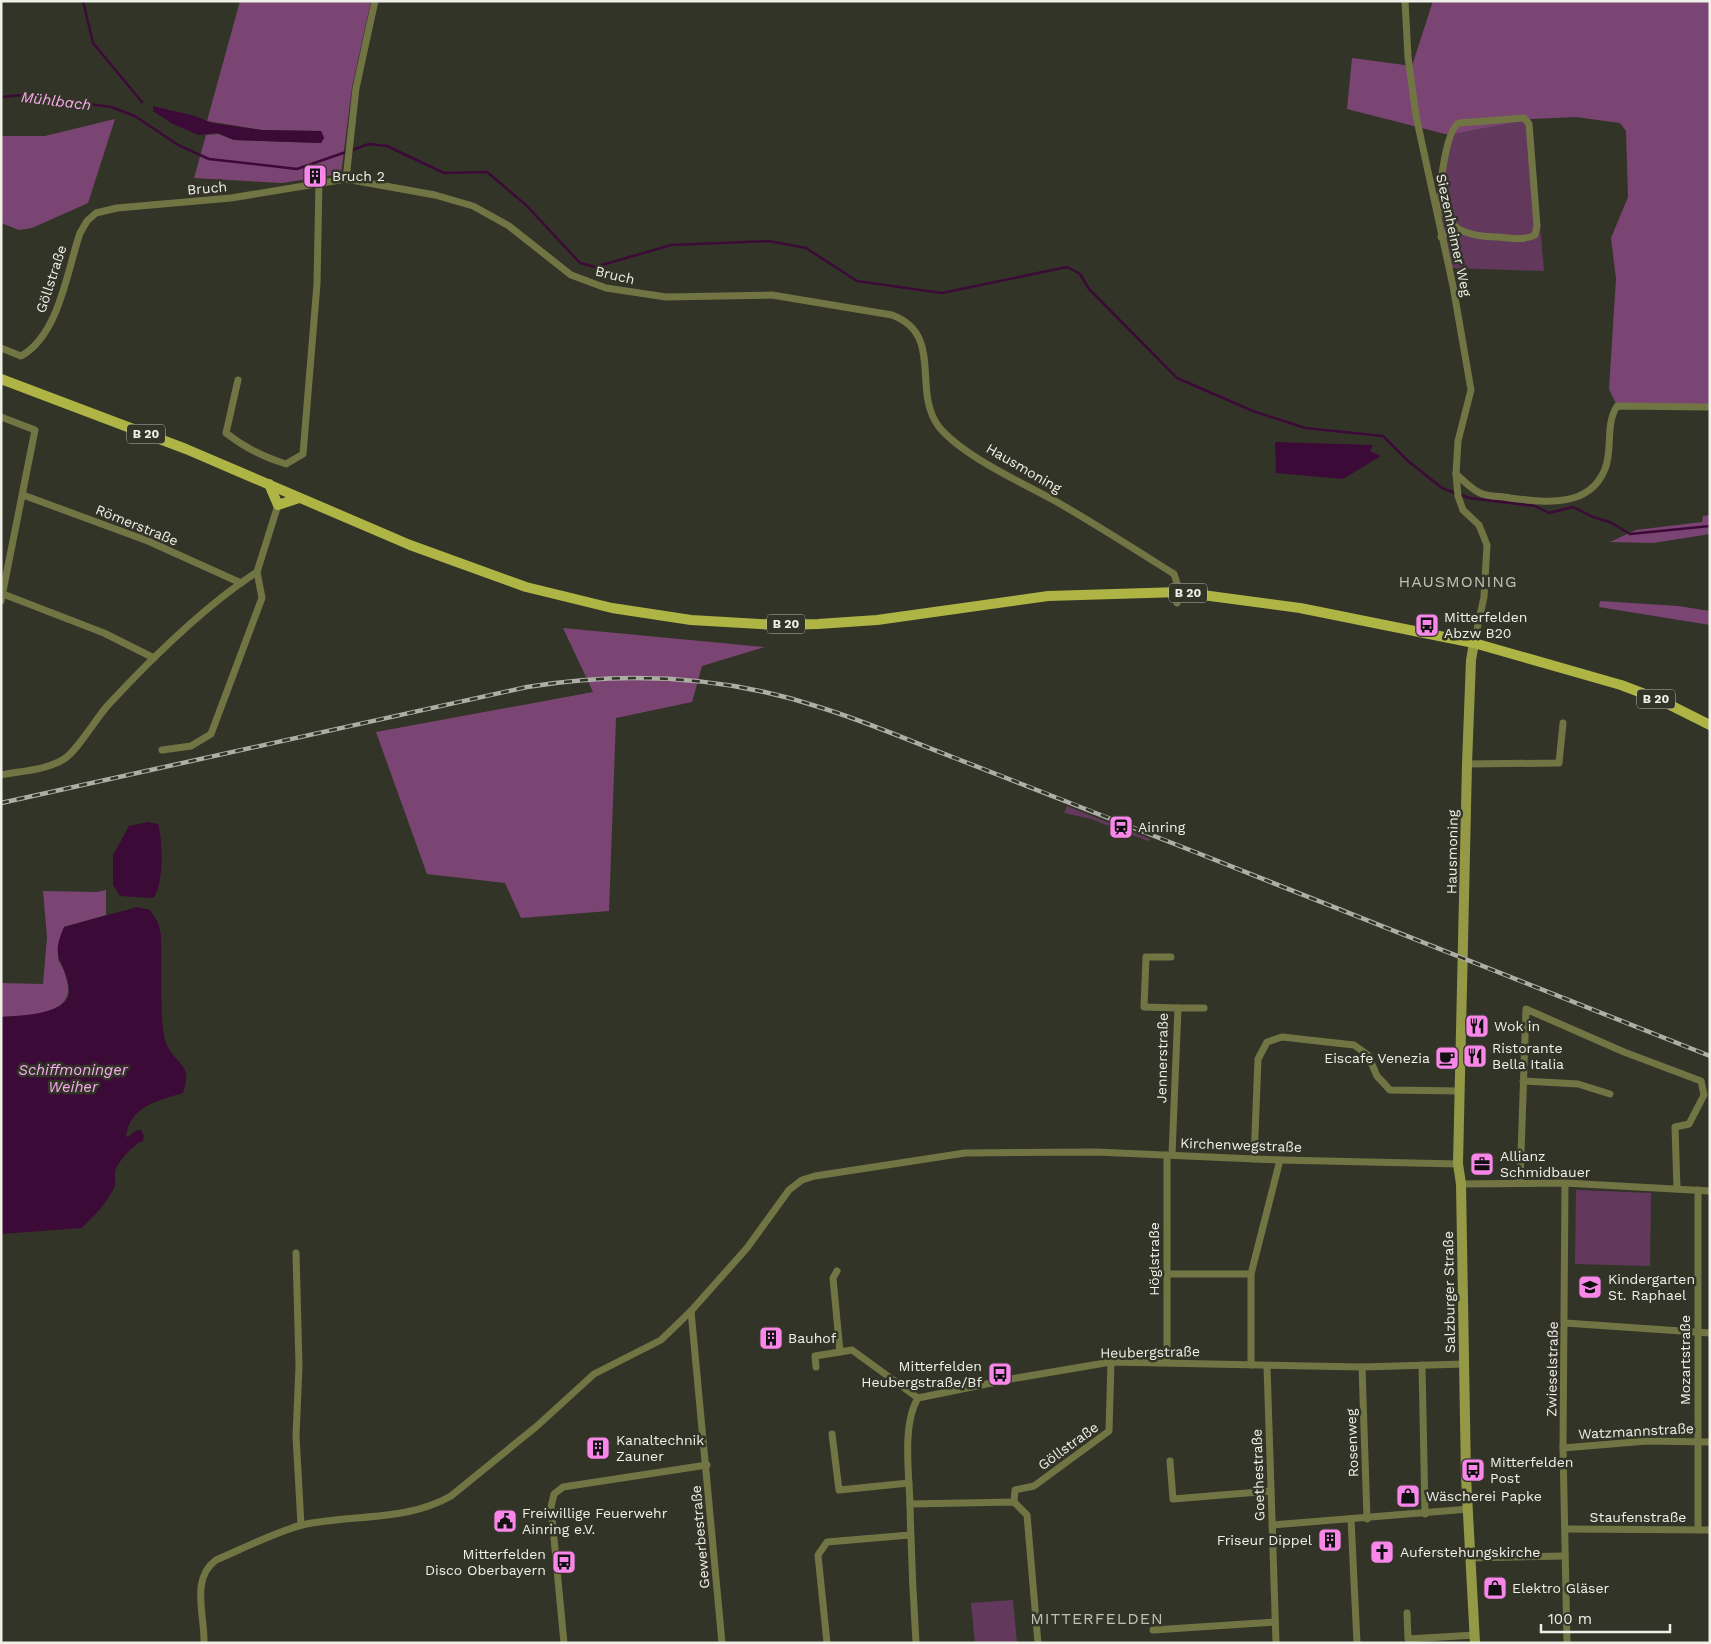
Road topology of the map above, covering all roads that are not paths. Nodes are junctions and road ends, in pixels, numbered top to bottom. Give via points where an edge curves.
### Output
1 (375, 1) edge
2 (1405, 1) edge
3 (346, 179) junction
4 (320, 182) junction
5 (96, 214) joint
6 (1456, 227) junction
7 (1441, 237) junction
8 (902, 319) joint
9 (1, 348) edge
10 (1, 380) edge
11 (238, 380) dead end
12 (1707, 407) dead end
13 (1, 417) edge
14 (1456, 474) junction
15 (269, 484) junction
16 (23, 495) junction
17 (299, 498) junction
18 (278, 505) junction
19 (257, 572) junction
20 (241, 583) junction
21 (1179, 597) junction
22 (2, 598) edge
23 (1474, 643) junction
24 (154, 658) junction
25 (1563, 723) dead end
26 (1710, 725) edge
27 (162, 750) dead end
28 (1467, 764) junction
29 (1, 775) edge
30 (1464, 942) joint
31 (1171, 957) dead end
32 (1178, 1008) junction
33 (1204, 1008) dead end
34 (1523, 1081) junction
35 (1458, 1091) junction
36 (1610, 1094) dead end
37 (1169, 1155) junction
38 (1254, 1159) junction
39 (1280, 1160) junction
40 (1458, 1164) junction
41 (1520, 1182) junction
42 (1565, 1183) junction
43 (1461, 1184) junction
44 (1678, 1189) junction
45 (1698, 1190) junction
46 (1710, 1191) edge
47 (296, 1253) dead end
48 (837, 1270) dead end
49 (1167, 1274) junction
50 (1251, 1274) junction
51 (691, 1311) junction
52 (1565, 1323) junction
53 (1698, 1332) junction
54 (1710, 1333) edge
55 (840, 1352) junction
56 (1110, 1362) junction
57 (1167, 1362) junction
58 (1464, 1364) junction
59 (1251, 1365) junction
60 (1422, 1365) junction
61 (1267, 1366) junction
62 (816, 1367) dead end
63 (1362, 1367) junction
64 (918, 1398) junction
65 (832, 1434) dead end
66 (1697, 1440) junction
67 (1710, 1442) edge
68 (1563, 1448) junction
69 (1170, 1461) dead end
70 (707, 1465) junction
71 (909, 1483) junction
72 (1271, 1491) junction
73 (1014, 1502) junction
74 (910, 1504) junction
75 (1469, 1509) junction
76 (1425, 1514) junction
77 (1367, 1519) junction
78 (1351, 1520) junction
79 (1272, 1525) junction
80 (301, 1526) junction
81 (1566, 1529) junction
82 (1698, 1530) junction
83 (1710, 1530) edge
84 (910, 1535) junction
85 (1565, 1556) junction
86 (1471, 1558) junction
87 (1407, 1613) dead end
88 (1275, 1622) junction
89 (1153, 1630) dead end
90 (1475, 1639) edge
91 (204, 1643) edge
92 (564, 1643) edge
93 (722, 1643) edge
94 (827, 1643) edge
95 (916, 1643) edge
96 (1038, 1643) edge
97 (1276, 1643) edge
98 (1357, 1643) edge
99 (1568, 1643) edge

1 - 3 street via 356,88
2 - 7 street, Siezenheimer Weg via 1416,116
3 - 4 street, Bruch
3 - 8 street, Bruch via 435,195 473,206 509,226 570,275 606,288 666,297 772,295
4 - 5 street, Bruch via 231,198 117,208
4 - 11 street via 317,284 303,454 286,464 263,458 226,433
5 - 9 street, Göllstraße via 80,233 56,312 39,341 22,356
6 - 6 street via 1478,236 1517,238 1535,235 1529,124 1524,118 1459,122 1452,128 1441,198 1446,217
6 - 7 street
7 - 14 street, Siezenheimer Weg via 1471,390 1458,441
8 - 21 street, Hausmoning via 919,335 926,396 939,426 963,449 1174,574
10 - 15 main road, B 20 via 186,449
12 - 14 street via 1616,406 1610,416 1608,458 1604,470 1597,484 1574,498 1542,502 1480,494
13 - 16 street via 35,430
14 - 23 street, Siezenheimer Weg via 1463,510 1478,526 1487,545 1484,597
15 - 17 main road, B 20
15 - 18 main road
16 - 20 street, Römerstraße via 148,541
16 - 22 street
17 - 18 main road
17 - 21 main road, B 20 via 410,545 526,587 653,615 700,621 777,625 877,620 1048,596
18 - 19 street
19 - 20 street
19 - 27 street via 262,598 211,734 191,746
20 - 24 street
21 - 23 main road, B 20 via 1309,610
22 - 24 street via 104,633
23 - 26 main road, B 20 via 1621,685
23 - 28 street, Hausmoning
24 - 29 street via 108,706 66,758 55,764
25 - 28 street via 1559,763
28 - 30 street, Hausmoning
30 - 35 street, Salzburger Straße
31 - 32 street, Jennerstraße via 1146,956 1144,1007
32 - 33 street
32 - 37 street, Jennerstraße
34 - 36 street via 1578,1084
34 - 41 street
34 - 44 street via 1526,1009 1701,1081 1704,1095 1689,1124 1675,1127
35 - 38 street via 1390,1090 1377,1076 1368,1055 1354,1045 1282,1037 1268,1042 1258,1059
35 - 40 street, Salzburger Straße
37 - 38 street, Kirchenwegstraße
37 - 49 street, Höglstraße
37 - 51 street, Kirchenwegstraße via 966,1153 834,1171 802,1180 789,1190 746,1248
38 - 39 street, Kirchenwegstraße
39 - 40 street, Kirchenwegstraße
39 - 50 street
40 - 43 street, Salzburger Straße
41 - 42 street
41 - 43 street
42 - 44 street
42 - 52 street, Zwieselstraße
43 - 58 street, Salzburger Straße
44 - 45 street
45 - 46 street
45 - 53 street, Mozartstraße
47 - 80 street via 299,1366 296,1444
48 - 55 street via 832,1278
49 - 50 street
49 - 57 street, Höglstraße
50 - 59 street
51 - 70 street, Gewerbestraße
51 - 80 street, Kirchenwegstraße via 651,1346 594,1374 463,1488 440,1503 412,1511
52 - 53 street
52 - 68 street, Zwieselstraße
53 - 54 street
53 - 66 street, Mozartstraße
55 - 62 street via 815,1356
55 - 64 street via 852,1350
56 - 57 street, Heubergstraße
56 - 64 street, Heubergstraße
56 - 73 street, Göllstraße via 1110,1432 1034,1486 1015,1490
57 - 59 street, Heubergstraße
58 - 60 street, Heubergstraße
58 - 75 street, Salzburger Straße
59 - 61 street, Heubergstraße
60 - 63 street, Heubergstraße
60 - 76 street
61 - 63 street, Heubergstraße
61 - 72 street, Goethestraße
63 - 77 street, Rosenweg
64 - 71 street via 912,1408 909,1433
65 - 71 street via 839,1490
66 - 67 street, Watzmannstraße
66 - 68 street, Watzmannstraße
66 - 82 street, Mozartstraße
68 - 81 street, Zwieselstraße
69 - 72 street via 1173,1499
70 - 92 street via 563,1488 554,1494 551,1506
70 - 93 street, Gewerbestraße
71 - 74 street
72 - 79 street, Goethestraße
73 - 74 street
73 - 96 street via 1027,1514
74 - 84 street
75 - 76 street
75 - 86 street, Salzburger Straße
76 - 77 street
77 - 78 street
78 - 79 street
78 - 98 street
79 - 88 street, Goethestraße
80 - 91 street, Kirchenwegstraße via 209,1565 200,1582
81 - 82 street, Staufenstraße
81 - 85 street, Zwieselstraße
82 - 83 street, Staufenstraße
84 - 94 street via 827,1542 818,1555
84 - 95 street
85 - 86 street
85 - 99 street, Zwieselstraße
86 - 90 street, Salzburger Straße
87 - 90 street via 1408,1639
88 - 89 street
88 - 97 street, Goethestraße

